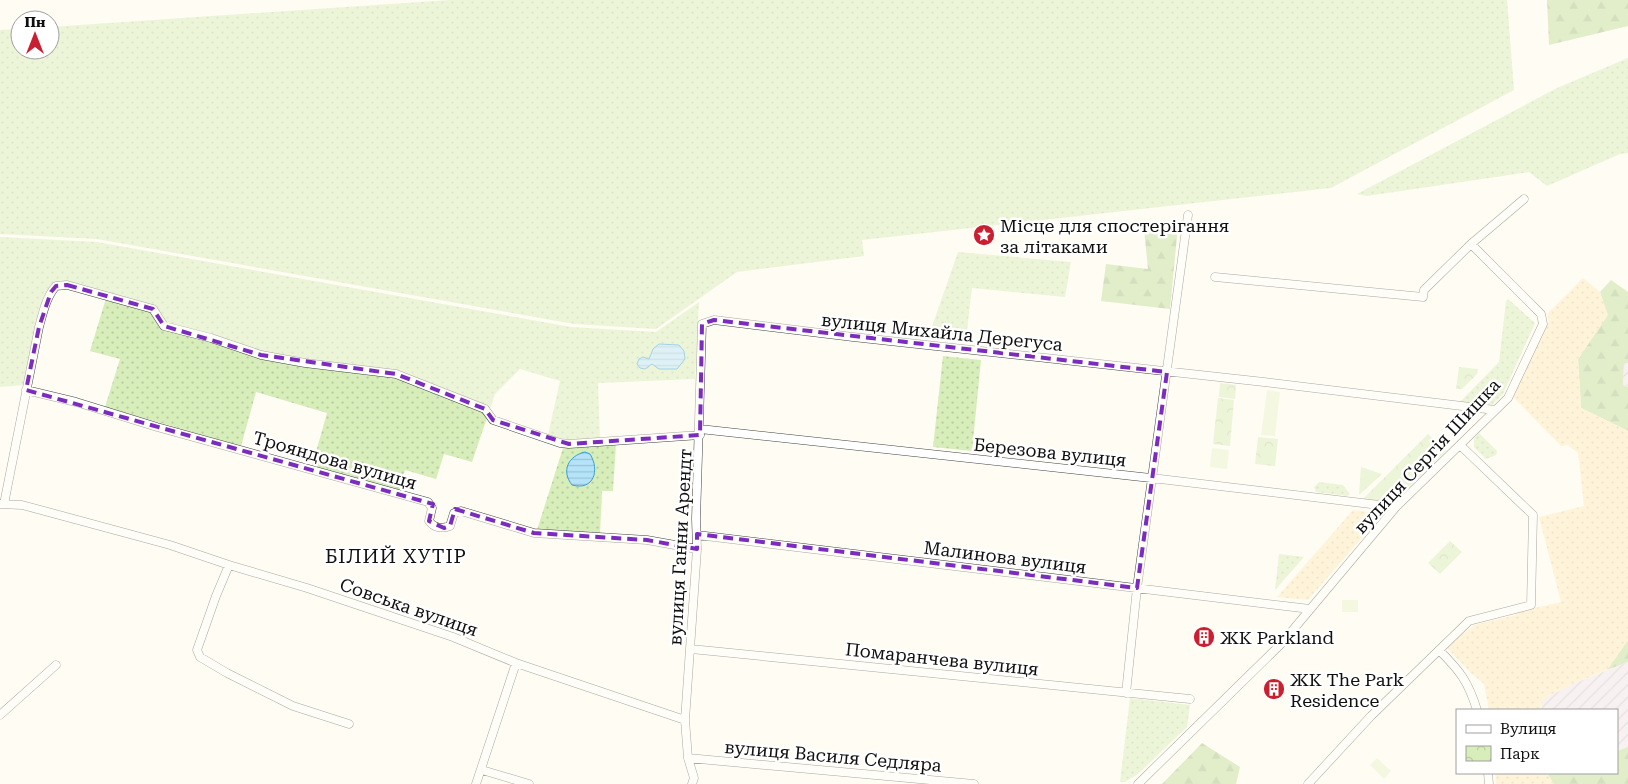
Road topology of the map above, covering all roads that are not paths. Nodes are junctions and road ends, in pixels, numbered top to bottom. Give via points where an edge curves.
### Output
1 (1524, 199) dead end
2 (1188, 215) dead end
3 (1472, 244) junction
4 (1215, 277) dead end
5 (714, 320) joint
6 (1166, 372) junction
7 (26, 390) junction
8 (1495, 410) junction
9 (700, 432) junction
10 (1460, 445) junction
11 (1153, 478) junction
12 (2, 504) edge
13 (1396, 508) junction
14 (697, 534) junction
15 (697, 549) junction
16 (229, 565) junction
17 (1137, 588) junction
18 (1310, 609) junction
19 (690, 649) junction
20 (1439, 650) junction
21 (516, 662) junction
22 (56, 665) dead end
23 (1126, 693) junction
24 (1190, 699) dead end
25 (1478, 709) edge
26 (0, 715) edge
27 (685, 720) junction
28 (349, 724) dead end
29 (688, 758) junction
30 (482, 770) junction
31 (476, 784) edge
32 (529, 784) edge
33 (692, 784) edge
34 (974, 784) edge
35 (1138, 784) edge
36 (1308, 784) edge

1 - 3 street
2 - 6 street
3 - 4 street via 1424,290 1423,297
3 - 8 street, вулиця Сергія Шишка via 1543,318 1508,398
5 - 6 street, вулиця Михайла Дерегуса
5 - 9 street, вулиця Ганни Арендт via 702,324
6 - 8 street, вулиця Михайла Дерегуса
6 - 11 street
7 - 9 street, Березова вулиця via 47,300 56,286 67,286 153,309 164,326 261,355 396,374 485,409 493,420 560,443
7 - 12 street
7 - 15 street, Трояндова вулиця via 428,502 432,508 429,521 444,528 450,526 454,513 460,511 534,533 646,540
8 - 10 street, вулиця Сергія Шишка
9 - 11 street, Березова вулиця
9 - 14 street, вулиця Ганни Арендт
10 - 13 street, вулиця Сергія Шишка
10 - 20 street via 1533,516 1531,604 1469,621
11 - 13 street, Березова вулиця
11 - 17 street
12 - 16 street, Совська вулиця via 22,505 170,545
13 - 18 street, вулиця Сергія Шишка
14 - 15 street, вулиця Ганни Арендт
14 - 17 street, Малинова вулиця
15 - 19 street, вулиця Ганни Арендт
16 - 21 street, Совська вулиця via 453,637
16 - 28 street via 197,650 200,657 294,706
17 - 18 street, Малинова вулиця
17 - 23 street
18 - 35 street, вулиця Сергія Шишка via 1281,644
19 - 23 street, Помаранчева вулиця
19 - 27 street, вулиця Ганни Арендт
20 - 25 street via 1458,669
20 - 36 street
21 - 27 street, Совська вулиця
21 - 30 street
22 - 26 street
23 - 24 street, Помаранчева вулиця
27 - 29 street, вулиця Ганни Арендт
29 - 33 street, вулиця Ганни Арендт via 694,778
29 - 34 street, вулиця Василя Седляра
30 - 31 street
30 - 32 street

